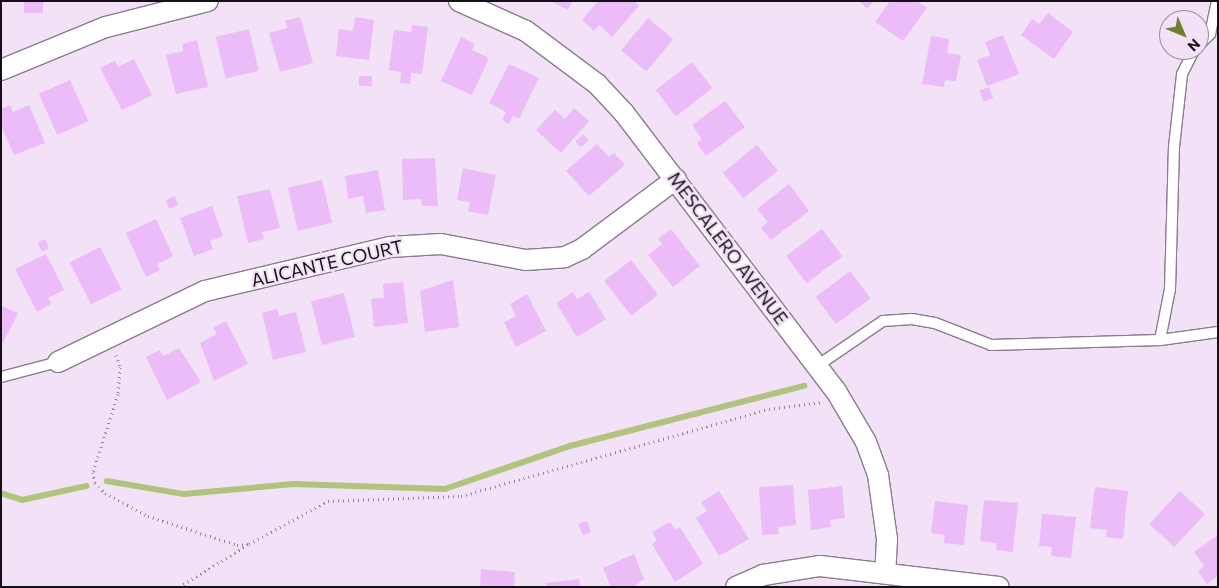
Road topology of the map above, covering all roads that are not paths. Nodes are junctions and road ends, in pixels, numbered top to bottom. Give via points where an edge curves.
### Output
1 (208, 1) edge
2 (458, 1) edge
3 (1217, 1) edge
4 (1209, 35) edge
5 (1189, 60) edge
6 (1, 70) edge
7 (676, 179) junction
8 (1218, 332) edge
9 (1160, 340) junction
10 (58, 362) joint
11 (817, 366) junction
12 (1, 377) edge
13 (885, 573) junction
14 (736, 587) edge
15 (999, 587) edge

1 - 6 street via 106,27
2 - 7 street, MESCALERO AVENUE via 526,32 564,56 624,113
3 - 4 lane
5 - 9 lane via 1182,74 1174,146 1170,289
7 - 10 street, ALICANTE COURT via 582,249 565,257 526,260 441,244 390,246 205,291
7 - 11 street, MESCALERO AVENUE
8 - 9 lane
9 - 11 lane via 991,345 935,323 912,319 882,321
10 - 12 lane
11 - 13 street, MESCALERO AVENUE via 866,442 878,475 887,539
13 - 14 street via 791,568
13 - 15 street

